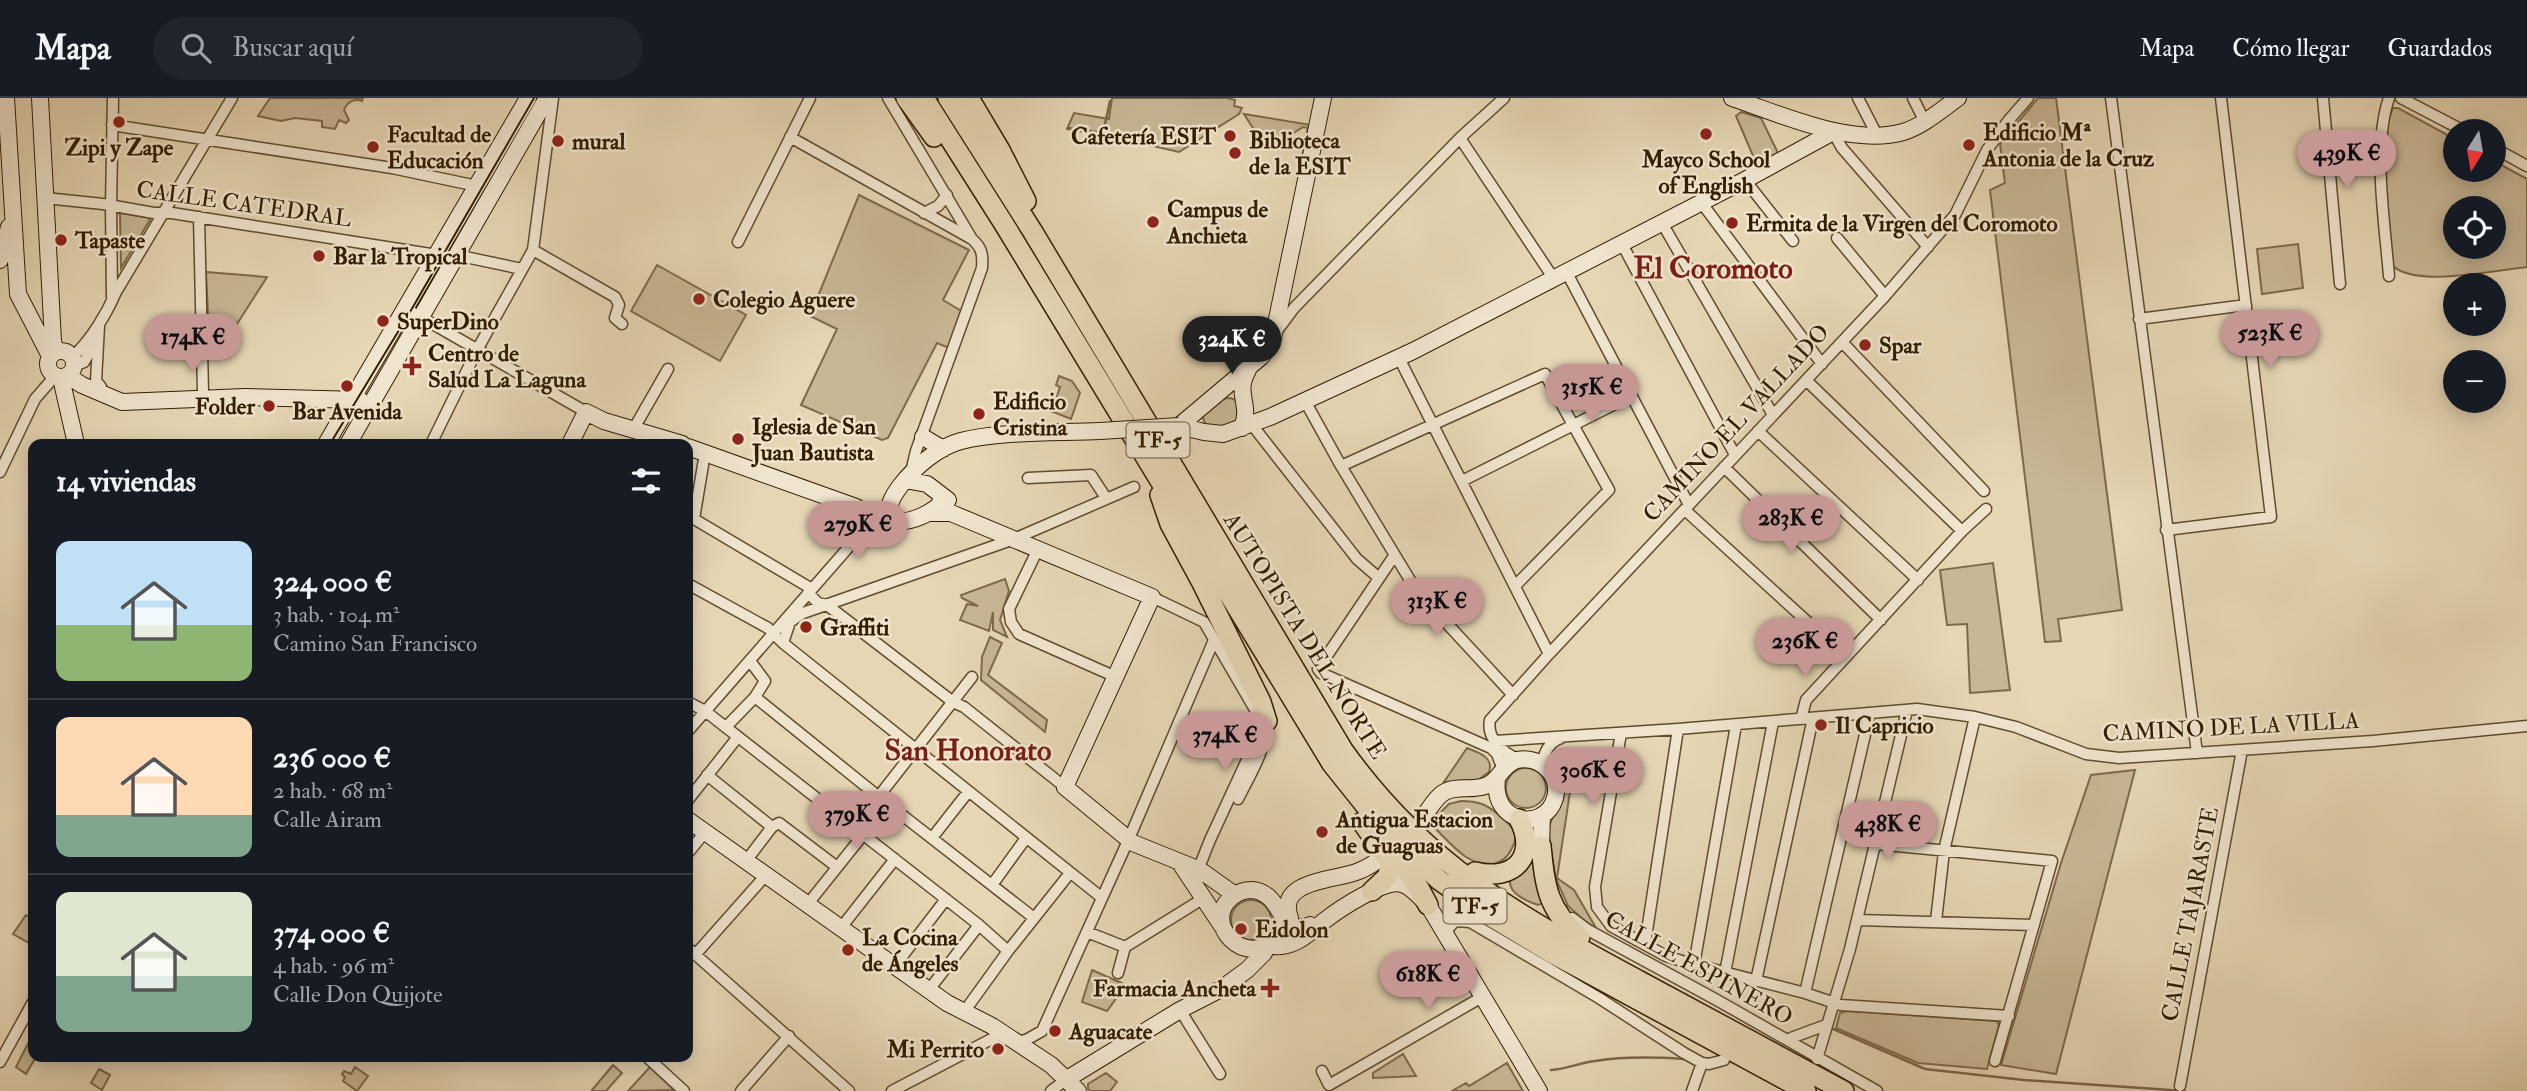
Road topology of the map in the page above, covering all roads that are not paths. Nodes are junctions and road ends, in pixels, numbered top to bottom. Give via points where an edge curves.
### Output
1 (6, 98) edge
2 (40, 98) edge
3 (113, 98) edge
4 (232, 98) edge
5 (528, 98) edge
6 (547, 98) edge
7 (553, 98) edge
8 (810, 98) edge
9 (888, 98) edge
10 (906, 98) edge
11 (923, 98) edge
12 (948, 98) edge
13 (969, 98) edge
14 (1324, 98) edge
15 (1504, 98) edge
16 (1732, 98) edge
17 (1858, 98) edge
18 (1913, 98) edge
19 (1958, 98) edge
20 (2028, 98) edge
21 (2111, 98) edge
22 (2221, 98) edge
23 (2323, 98) edge
24 (2389, 98) edge
25 (2401, 98) edge
26 (2443, 120) edge
27 (1925, 122) junction
28 (112, 125) junction
29 (1833, 132) junction
30 (1877, 135) junction
31 (790, 137) junction
32 (1460, 138) junction
33 (208, 141) junction
34 (2506, 155) edge
35 (2527, 166) edge
36 (968, 168) junction
37 (1745, 180) junction
38 (477, 186) junction
39 (947, 195) junction
40 (46, 198) junction
41 (1701, 202) junction
42 (111, 206) junction
43 (924, 213) junction
44 (164, 214) junction
45 (199, 217) junction
46 (1662, 223) junction
47 (1032, 232) junction
48 (1837, 238) dead end
49 (972, 239) junction
50 (1793, 241) dead end
51 (738, 242) dead end
52 (1622, 244) junction
53 (1928, 247) junction
54 (533, 250) junction
55 (7, 253) edge
56 (437, 255) junction
57 (456, 255) junction
58 (522, 269) junction
59 (1560, 276) junction
60 (2389, 276) dead end
61 (2340, 284) dead end
62 (1885, 296) junction
63 (113, 300) junction
64 (1288, 303) junction
65 (2246, 305) junction
66 (51, 307) junction
67 (405, 308) junction
68 (26, 311) junction
69 (420, 318) junction
70 (2139, 319) junction
71 (622, 324) dead end
72 (99, 325) junction
73 (97, 340) junction
74 (1843, 343) junction
75 (477, 350) junction
76 (1399, 358) junction
77 (1822, 364) junction
78 (62, 366) junction
79 (1251, 366) junction
80 (668, 369) dead end
81 (1807, 381) junction
82 (99, 384) junction
83 (203, 392) junction
84 (1215, 396) junction
85 (1631, 396) junction
86 (253, 397) junction
87 (352, 400) junction
88 (372, 401) junction
89 (1305, 401) junction
90 (1198, 411) junction
91 (586, 412) junction
92 (1246, 415) junction
93 (1773, 415) junction
94 (1433, 425) junction
95 (1179, 426) junction
96 (1575, 426) junction
97 (633, 430) junction
98 (1758, 431) junction
99 (1204, 432) junction
100 (923, 436) junction
101 (75, 439) edge
102 (329, 439) edge
103 (351, 439) edge
104 (434, 439) edge
105 (572, 439) edge
106 (658, 439) edge
107 (693, 449) edge
108 (943, 449) junction
109 (705, 453) junction
110 (1735, 455) junction
111 (1341, 466) junction
112 (1724, 467) junction
113 (1154, 470) junction
114 (0, 472) edge
115 (909, 477) junction
116 (1028, 478) dead end
117 (1462, 481) junction
118 (1134, 487) dead end
119 (934, 489) junction
120 (1984, 491) dead end
121 (1106, 498) junction
122 (856, 507) junction
123 (1687, 508) junction
124 (1986, 509) dead end
125 (929, 513) junction
126 (895, 523) junction
127 (994, 530) junction
128 (2166, 530) junction
129 (1962, 531) junction
130 (1014, 539) junction
131 (1038, 550) junction
132 (1394, 556) junction
133 (1379, 578) junction
134 (1918, 580) junction
135 (1515, 586) junction
136 (693, 587) edge
137 (810, 591) junction
138 (1152, 597) junction
139 (827, 605) junction
140 (1239, 614) junction
141 (1881, 620) junction
142 (773, 634) junction
143 (1214, 640) junction
144 (783, 643) junction
145 (1281, 649) junction
146 (1549, 654) junction
147 (1846, 657) junction
148 (750, 661) junction
149 (972, 677) dead end
150 (1116, 677) junction
151 (1513, 695) junction
152 (755, 697) junction
153 (953, 702) junction
154 (693, 705) edge
155 (1907, 710) junction
156 (705, 711) junction
157 (1870, 713) junction
158 (1975, 717) junction
159 (1813, 718) junction
160 (1801, 719) junction
161 (1267, 721) joint
162 (1773, 722) junction
163 (693, 725) edge
164 (1736, 725) junction
165 (2527, 726) edge
166 (726, 727) junction
167 (1678, 729) junction
168 (1621, 733) junction
169 (1567, 736) junction
170 (737, 737) junction
171 (1495, 741) junction
172 (915, 750) junction
173 (2242, 751) junction
174 (2197, 753) junction
175 (1520, 760) junction
176 (1543, 765) junction
177 (1500, 774) junction
178 (707, 775) junction
179 (1065, 788) junction
180 (968, 792) junction
181 (693, 793) edge
182 (878, 797) junction
183 (1498, 801) junction
184 (1542, 815) junction
185 (1519, 818) junction
186 (693, 824) edge
187 (772, 827) junction
188 (705, 832) junction
189 (858, 832) junction
190 (1373, 835) junction
191 (932, 838) junction
192 (1026, 838) junction
193 (1129, 839) junction
194 (1876, 844) junction
195 (1541, 846) junction
196 (693, 847) edge
197 (1944, 851) junction
198 (1206, 854) junction
199 (1383, 856) dead end
200 (894, 859) junction
201 (746, 861) junction
202 (1178, 861) junction
203 (837, 867) junction
204 (1200, 870) junction
205 (1475, 872) junction
206 (1070, 873) junction
207 (765, 875) junction
208 (1315, 883) junction
209 (992, 884) junction
210 (1371, 891) junction
211 (1266, 894) junction
212 (1235, 895) junction
213 (1101, 897) junction
214 (1204, 898) junction
215 (946, 899) junction
216 (807, 905) junction
217 (1428, 905) junction
218 (1283, 915) junction
219 (1034, 918) junction
220 (1857, 920) junction
221 (1936, 921) junction
222 (1317, 923) junction
223 (979, 925) junction
224 (2034, 925) junction
225 (1222, 926) junction
226 (840, 929) junction
227 (1087, 932) junction
228 (1444, 933) junction
229 (1580, 937) junction
230 (1232, 943) junction
231 (1293, 944) junction
232 (1645, 944) junction
233 (1266, 945) junction
234 (1125, 947) junction
235 (693, 950) edge
236 (1008, 951) junction
237 (693, 952) edge
238 (1694, 965) junction
239 (894, 967) junction
240 (1118, 973) dead end
241 (1724, 973) junction
242 (1756, 981) junction
243 (1653, 988) junction
244 (1221, 989) junction
245 (928, 991) junction
246 (1805, 993) junction
247 (1482, 997) junction
248 (1835, 1003) junction
249 (1180, 1010) junction
250 (28, 1011) edge
251 (964, 1012) junction
252 (2009, 1016) junction
253 (1826, 1025) junction
254 (789, 1036) junction
255 (1009, 1037) junction
256 (1791, 1038) dead end
257 (1817, 1059) junction
258 (1724, 1060) dead end
259 (1995, 1061) dead end
260 (0, 1062) edge
261 (652, 1062) edge
262 (1702, 1063) junction
263 (1322, 1071) dead end
264 (1220, 1074) dead end
265 (1072, 1085) edge
266 (2180, 1086) dead end
267 (684, 1091) edge
268 (740, 1091) edge
269 (849, 1091) edge
270 (892, 1091) edge
271 (1051, 1091) edge
272 (1539, 1091) edge
273 (1692, 1091) edge
274 (1806, 1091) edge
275 (1844, 1091) edge
276 (1877, 1091) edge

1 - 55 street via 12,211
2 - 40 street
3 - 28 street
4 - 33 street
5 - 38 street
6 - 57 street
7 - 54 street
8 - 31 street
9 - 39 street
10 - 36 highway via 954,162
11 - 36 highway, AUTOPISTA DEL NORTE / TF-5
12 - 47 highway, AUTOPISTA DEL NORTE / TF-5
13 - 47 highway via 1026,200
14 - 64 street
15 - 32 street
16 - 29 street
17 - 30 street
18 - 27 street
19 - 27 street
20 - 53 street, CAMINO EL VALLADO via 1987,150 1955,215
21 - 70 street
22 - 65 street
23 - 61 street
24 - 60 street via 2381,174
25 - 26 street
27 - 30 street via 1905,132
28 - 33 street
28 - 42 street
29 - 30 street
29 - 37 street
29 - 53 street
31 - 43 street
31 - 51 street
32 - 59 street
32 - 64 street
33 - 38 street via 392,168
33 - 44 street
34 - 35 street
36 - 113 highway, AUTOPISTA DEL NORTE / TF-5
37 - 41 street
37 - 50 street
38 - 56 street
39 - 43 street
39 - 49 street
40 - 42 street, CALLE CATEDRAL
40 - 66 street
41 - 46 street
41 - 77 street
42 - 44 street, CALLE CATEDRAL
42 - 63 street
43 - 49 street
44 - 45 street, CALLE CATEDRAL
44 - 63 street
45 - 56 street, CALLE CATEDRAL
45 - 83 street
46 - 52 street
46 - 93 street
47 - 145 highway, AUTOPISTA DEL NORTE / TF-5
48 - 62 street
49 - 100 street via 983,253 982,268
52 - 59 street
52 - 110 street
53 - 62 street, CAMINO EL VALLADO
54 - 58 street
54 - 71 street via 615,298 619,305 615,318
55 - 68 street
56 - 67 street
57 - 58 street
57 - 69 street
58 - 75 street
59 - 76 street
59 - 85 street
62 - 74 street, CAMINO EL VALLADO
63 - 72 street
64 - 79 street via 1267,350
65 - 70 street
65 - 128 street via 2271,517
66 - 68 street via 39,313
66 - 78 street
67 - 69 street
67 - 87 street
68 - 78 street
69 - 75 street
69 - 88 street
70 - 128 street
72 - 73 street
72 - 78 street
73 - 78 street via 84,362
73 - 82 street
74 - 77 street, CAMINO EL VALLADO
74 - 120 street
75 - 91 street
75 - 104 street
76 - 89 street
76 - 94 street
77 - 81 street, CAMINO EL VALLADO
78 - 82 street via 85,370
78 - 86 street via 82,385 122,402
78 - 101 street
78 - 114 street via 35,399
79 - 84 street
79 - 92 street via 1242,384
80 - 97 street
81 - 93 street, CAMINO EL VALLADO
81 - 129 street
82 - 83 street via 121,396
83 - 86 street via 248,390
84 - 90 street
84 - 92 street via 1228,394
85 - 96 street
85 - 123 street
86 - 87 street
87 - 88 street
87 - 102 street
88 - 103 street
89 - 92 street via 1270,417
89 - 111 street
90 - 95 street
90 - 99 street
91 - 97 street
91 - 105 street
92 - 99 street via 1223,434
92 - 133 street via 1357,559
93 - 98 street, CAMINO EL VALLADO
94 - 96 street via 1545,374
94 - 111 street
94 - 117 street
95 - 99 street
95 - 108 street, bridge via 1002,436 960,441
96 - 117 street
96 - 135 street via 1609,491
97 - 106 street
98 - 110 street, CAMINO EL VALLADO
98 - 134 street
100 - 108 street
100 - 115 street
107 - 109 street
108 - 115 street
109 - 122 street
109 - 137 street via 694,519
110 - 112 street, CAMINO EL VALLADO
111 - 132 street
112 - 123 street, CAMINO EL VALLADO
112 - 141 street
113 - 140 highway, AUTOPISTA DEL NORTE / TF-5
113 - 161 highway via 1170,524
115 - 119 street
115 - 122 street via 879,502
115 - 126 street via 888,509
116 - 121 street via 1091,475
117 - 135 street
118 - 121 street
119 - 125 street via 941,504
119 - 127 street
121 - 130 street
122 - 126 street
123 - 146 street, CAMINO EL VALLADO
123 - 147 street
124 - 129 street
125 - 126 street
125 - 127 street via 951,513
126 - 137 street via 855,541
127 - 130 street
128 - 174 street
129 - 134 street
130 - 131 street
130 - 139 street
131 - 138 street
131 - 150 street via 1009,609 1011,622 1019,634
132 - 133 street
132 - 151 street via 1422,598
133 - 177 street via 1318,669 1491,748 1497,754
134 - 141 street
135 - 146 street
136 - 142 street
137 - 139 street via 818,603
137 - 142 street
138 - 143 street via 1204,622
138 - 150 street
139 - 144 street via 794,618
139 - 153 street
140 - 190 highway via 1291,722 1332,785
140 - 274 highway, AUTOPISTA DEL NORTE / TF-5 via 1332,764 1384,829 1420,863 1485,913 1555,955
141 - 147 street
142 - 144 street
142 - 148 street
143 - 193 street
143 - 198 street via 1257,713 1258,723 1251,751
144 - 172 street
145 - 205 highway via 1308,675 1388,793
145 - 243 highway, AUTOPISTA DEL NORTE / TF-5 via 1363,778 1416,836 1516,912
146 - 151 street, CAMINO EL VALLADO
147 - 160 street via 1806,700
148 - 152 street via 765,681
148 - 156 street
149 - 153 street
150 - 179 street
151 - 171 street, CAMINO EL VALLADO via 1490,720
152 - 166 street
152 - 182 street
153 - 172 street
153 - 179 street
154 - 156 street
155 - 157 street, CAMINO DE LA VILLA
155 - 158 street, CAMINO DE LA VILLA
155 - 194 street
156 - 163 street
156 - 166 street
157 - 159 street, CAMINO DE LA VILLA
157 - 246 street
158 - 174 street, CAMINO DE LA VILLA via 2102,757
158 - 197 street
159 - 160 street, CAMINO DE LA VILLA
159 - 242 street
160 - 162 street, CAMINO DE LA VILLA
161 - 198 street via 1262,751
162 - 164 street, CAMINO DE LA VILLA
162 - 241 street
164 - 167 street, CAMINO DE LA VILLA
164 - 238 street
165 - 173 street, CAMINO DE LA VILLA
166 - 170 street
167 - 168 street, CAMINO DE LA VILLA
167 - 232 street
168 - 169 street, CAMINO DE LA VILLA
168 - 232 street via 1595,899 1611,926
169 - 171 street, CAMINO DE LA VILLA
169 - 176 street via 1552,743
170 - 178 street
170 - 189 street
171 - 175 street
172 - 180 street
172 - 182 street
173 - 174 street, CAMINO DE LA VILLA
173 - 266 street, CALLE TAJARASTE
175 - 176 street
175 - 177 street
176 - 184 street via 1556,787 1552,804
177 - 183 street
177 - 183 street via 1484,786 1450,789 1425,814 1451,796 1471,794
178 - 181 street
178 - 187 street
179 - 193 street
180 - 191 street
180 - 192 street
182 - 189 street
182 - 191 street
183 - 185 street via 1506,812
184 - 185 street
184 - 195 street
185 - 205 highway via 1527,841 1518,864 1494,874
186 - 188 street
187 - 201 street
187 - 203 street via 779,823
188 - 196 street
188 - 201 street
189 - 200 street
189 - 203 street
190 - 210 highway via 1391,864 1387,877
190 - 217 highway via 1403,867
191 - 209 street
192 - 206 street
192 - 209 street
193 - 202 street
193 - 213 street
194 - 197 street
194 - 220 street
195 - 229 highway via 1550,902
195 - 257 street, CALLE ESPINERO via 1555,894 1575,922
197 - 221 street
197 - 224 street via 2052,860
198 - 204 street
199 - 208 street via 1358,872
200 - 215 street
200 - 226 street
201 - 207 street
202 - 204 street
202 - 214 street
203 - 216 street
204 - 212 street
204 - 214 street
205 - 229 highway
206 - 213 street
206 - 219 street
207 - 216 street
207 - 235 street
208 - 211 street via 1300,882
208 - 218 street via 1289,897
209 - 219 street
210 - 217 street via 1404,884
210 - 222 street
211 - 212 street via 1253,890
211 - 218 street
212 - 225 street via 1225,906
213 - 227 street
214 - 225 street
214 - 234 street
215 - 223 street
215 - 239 street
216 - 226 street
217 - 228 street
218 - 222 street via 1295,925
218 - 233 street via 1277,934
219 - 236 street
220 - 221 street
220 - 248 street
221 - 224 street
222 - 231 street via 1314,932
223 - 236 street
223 - 245 street
224 - 252 street
225 - 230 street
226 - 239 street
227 - 234 street
227 - 255 street via 1042,1031 1026,1040
228 - 247 street
228 - 262 street via 1455,921 1471,922
229 - 243 highway via 1632,965
230 - 233 street via 1252,949
230 - 249 street via 1240,957 1237,968
231 - 233 street
231 - 244 street
232 - 238 street
233 - 244 street via 1247,970
234 - 240 street
236 - 251 street
237 - 254 street
238 - 241 street
239 - 245 street
241 - 242 street
242 - 246 street
243 - 275 highway, AUTOPISTA DEL NORTE / TF-5
244 - 249 street
245 - 251 street
246 - 248 street
247 - 263 street via 1329,1085
247 - 272 street
248 - 252 street
248 - 253 street
249 - 264 street
249 - 265 street
250 - 260 street
251 - 255 street
252 - 259 street
253 - 256 street
253 - 257 street
254 - 268 street
254 - 269 street
255 - 265 street
255 - 270 street
257 - 276 street, CALLE ESPINERO
258 - 262 street
261 - 267 street
262 - 273 street
265 - 271 street

